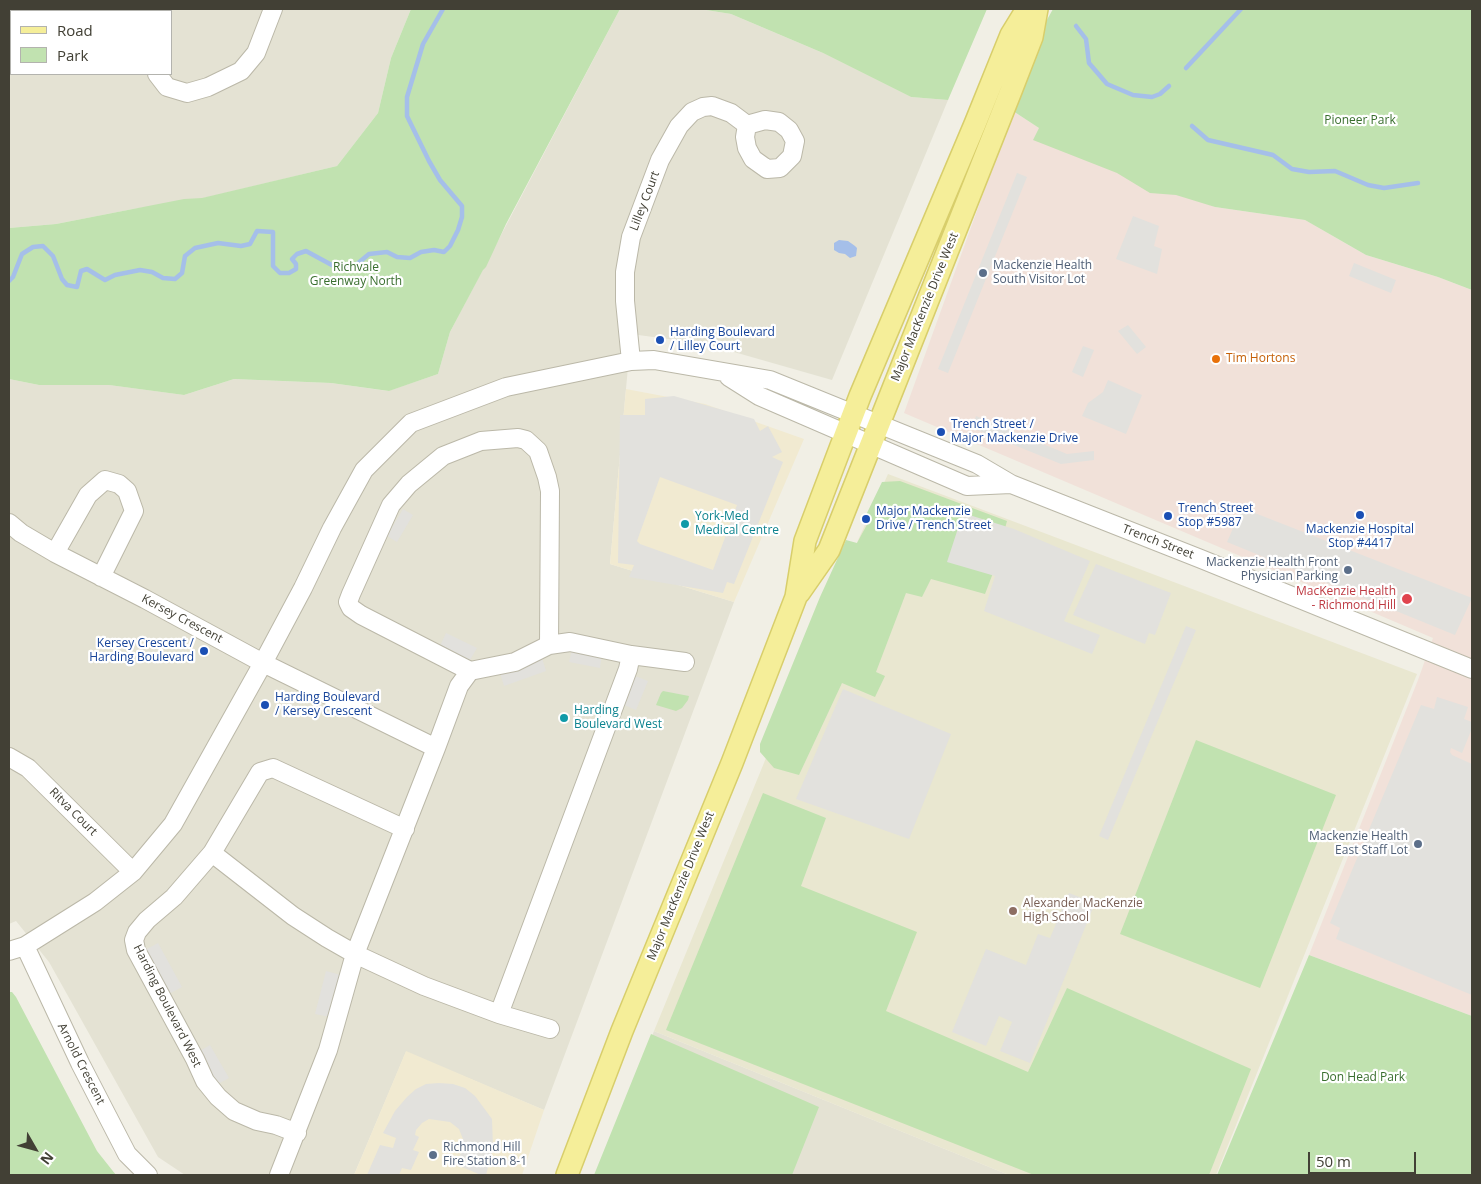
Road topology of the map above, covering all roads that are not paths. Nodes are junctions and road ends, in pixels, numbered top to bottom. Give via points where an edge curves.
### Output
1 (273, 9) edge
2 (1027, 9) edge
3 (1037, 9) edge
4 (158, 75) edge
5 (747, 125) dead end
6 (631, 361) junction
7 (720, 372) junction
8 (854, 413) junction
9 (879, 425) junction
10 (846, 433) junction
11 (871, 445) junction
12 (1011, 484) junction
13 (9, 523) edge
14 (55, 553) junction
15 (101, 577) junction
16 (796, 598) junction
17 (549, 645) junction
18 (631, 655) junction
19 (685, 662) dead end
20 (263, 663) junction
21 (1472, 669) edge
22 (470, 671) junction
23 (436, 748) junction
24 (9, 757) edge
25 (405, 829) junction
26 (212, 853) junction
27 (133, 872) junction
28 (17, 948) edge
29 (356, 954) junction
30 (499, 1014) junction
31 (550, 1029) dead end
32 (297, 1133) junction
33 (148, 1175) edge
34 (279, 1175) edge
35 (567, 1175) edge

1 - 4 street via 256,54 241,71 187,93 167,87
2 - 8 main road, Major MacKenzie Drive West via 1011,35
3 - 9 main road, Major MacKenzie Drive West via 1032,37
5 - 6 street, Lilley Court via 731,113 712,106 702,107 692,112 679,126 660,160 631,237 625,272
6 - 7 street via 654,360
6 - 20 street via 506,387 411,423 364,470
7 - 8 street via 770,380
7 - 10 street, Trench Street via 759,396
8 - 9 street
8 - 10 main road, Major MacKenzie Drive West
9 - 11 main road, Major MacKenzie Drive West
9 - 12 street, Trench Street via 977,464
10 - 11 street, Trench Street
10 - 16 main road, Major MacKenzie Drive West via 805,541
11 - 12 street, Trench Street via 968,486
11 - 16 main road, Major MacKenzie Drive West via 829,550
12 - 21 street, Trench Street
13 - 14 street, Kersey Crescent via 21,534
14 - 15 street, Kersey Crescent
14 - 15 street via 88,495 105,480 119,484 127,491 134,511
15 - 20 street, Kersey Crescent
16 - 35 main road, Major MacKenzie Drive West
17 - 18 street via 570,642
17 - 22 street via 515,662
17 - 22 street via 550,491 547,477 538,451 526,440 481,441 443,456 391,505 348,602 361,615
18 - 19 street
18 - 30 street
20 - 23 street
20 - 27 street via 173,824
22 - 23 street via 459,686
23 - 25 street
24 - 27 street, Ritva Court via 28,768
25 - 26 street, Harding Boulevard West via 273,768 260,772
25 - 29 street
26 - 29 street via 292,916
26 - 32 street, Harding Boulevard West via 174,897 137,932 134,940 136,950 205,1081 218,1097 234,1110
27 - 28 street via 95,902
28 - 33 street, Arnold Crescent via 127,1154
29 - 30 street via 424,986
29 - 32 street via 328,1050
30 - 31 street
32 - 34 street

